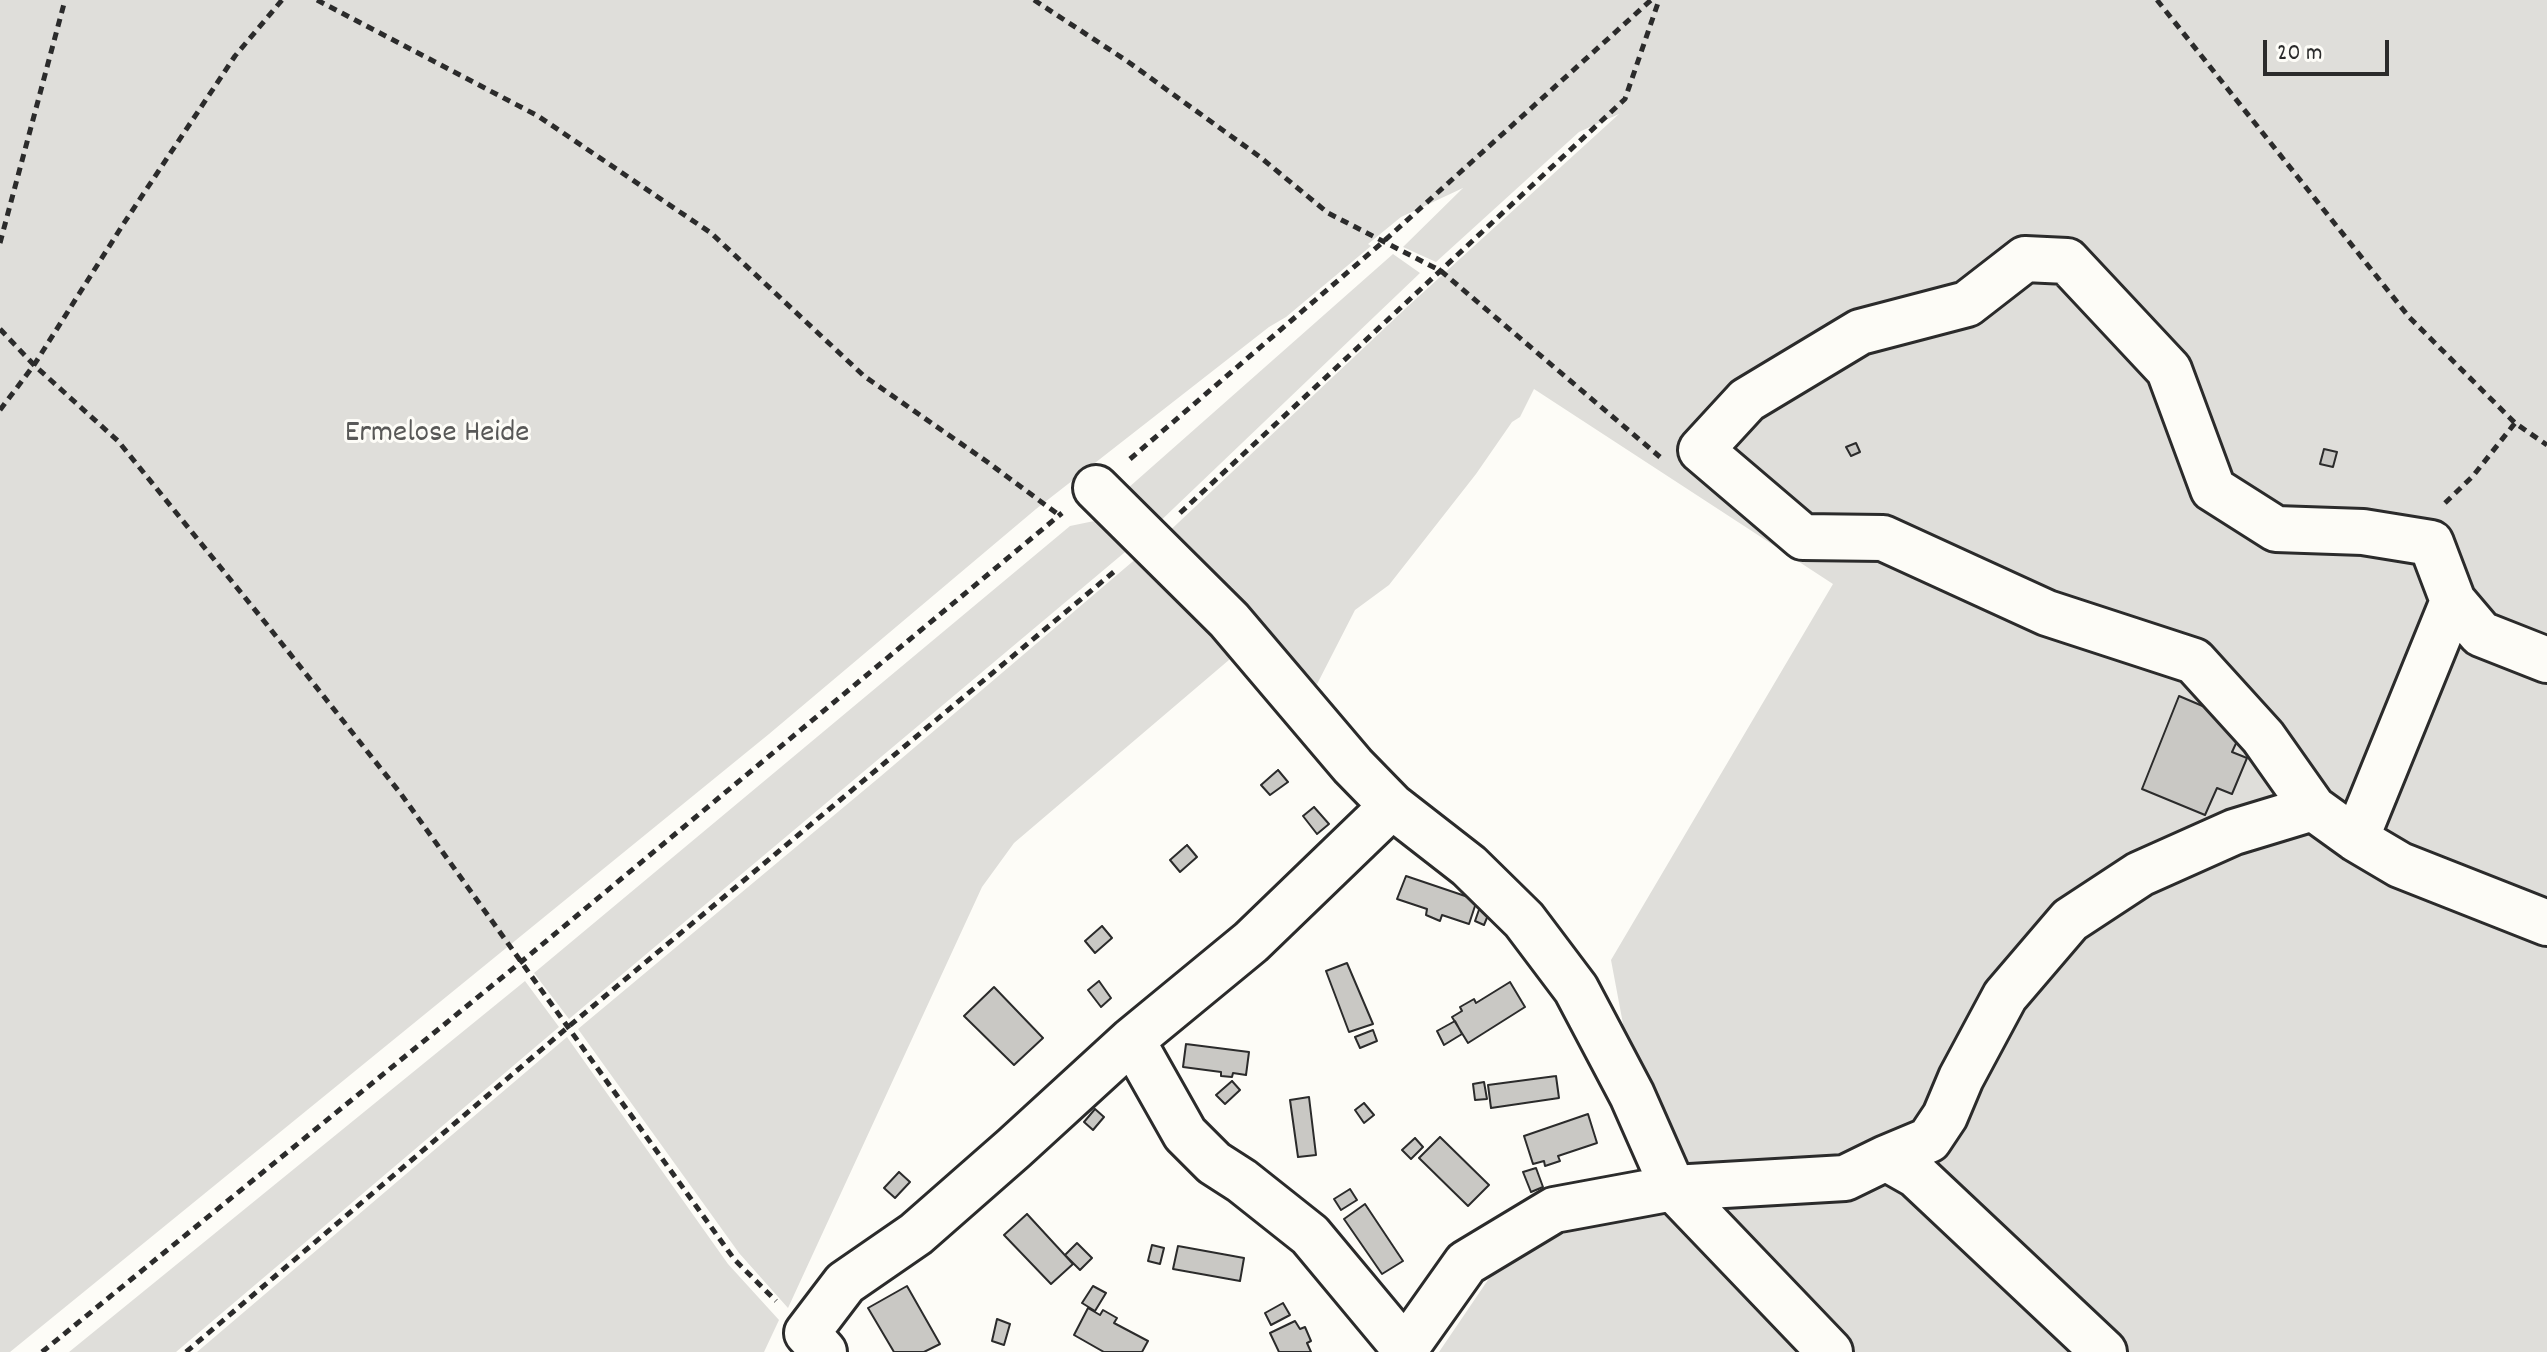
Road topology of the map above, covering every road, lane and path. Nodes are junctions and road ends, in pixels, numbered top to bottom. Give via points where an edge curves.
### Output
1 (65, 0) edge
2 (282, 0) edge
3 (317, 0) edge
4 (1034, 0) edge
5 (1651, 0) edge
6 (1659, 0) edge
7 (2157, 0) edge
8 (1384, 241) junction
9 (0, 243) edge
10 (1441, 271) junction
11 (0, 329) edge
12 (34, 365) junction
13 (0, 410) edge
14 (2515, 423) junction
15 (2547, 445) edge
16 (1701, 450) junction
17 (1096, 488) junction
18 (1059, 515) junction
19 (1148, 542) junction
20 (2431, 543) junction
21 (2453, 601) junction
22 (2547, 660) edge
23 (1392, 806) junction
24 (2313, 808) junction
25 (2356, 839) junction
26 (2547, 923) edge
27 (521, 962) junction
28 (568, 1027) junction
29 (1132, 1040) junction
30 (1886, 1158) junction
31 (1673, 1188) junction
32 (816, 1342) edge
33 (1404, 1350) edge
34 (42, 1352) edge
35 (186, 1352) edge
36 (1830, 1352) edge
37 (2104, 1352) edge

1 - 9 path
2 - 12 path via 235,56
3 - 18 path via 538,116 711,233 864,376
4 - 8 path via 1248,148 1328,213
5 - 8 path
6 - 10 path via 1625,99
7 - 14 path via 2409,317
8 - 10 path
8 - 17 path
10 - 16 path via 1674,470
10 - 19 path
11 - 12 path
12 - 13 path
12 - 27 path via 118,441 401,794
14 - 15 path
14 - 20 path via 2445,502
16 - 20 lane via 1747,400 1860,332 1967,304 2025,259 2067,261 2169,370 2213,489 2276,529 2363,532
16 - 24 lane via 1803,537 1883,538 2047,613 2194,661 2263,737
17 - 18 path
17 - 19 lane
18 - 27 path
19 - 23 lane via 1229,620
19 - 28 path
20 - 21 lane
21 - 22 lane via 2481,634
21 - 25 lane
23 - 29 lane via 1251,942
23 - 31 lane via 1469,866 1524,920 1576,989
24 - 25 lane
24 - 30 lane via 2234,832 2140,874 2070,920 2005,996 1929,1140
25 - 26 lane via 2400,865
27 - 28 path
27 - 34 path
28 - 32 path via 734,1259
28 - 35 path
29 - 32 lane via 916,1234 845,1283
29 - 33 lane via 1185,1134 1214,1163 1310,1235
30 - 31 lane via 1845,1178
30 - 37 lane via 1916,1175
31 - 33 lane via 1554,1210 1466,1263
31 - 36 lane

